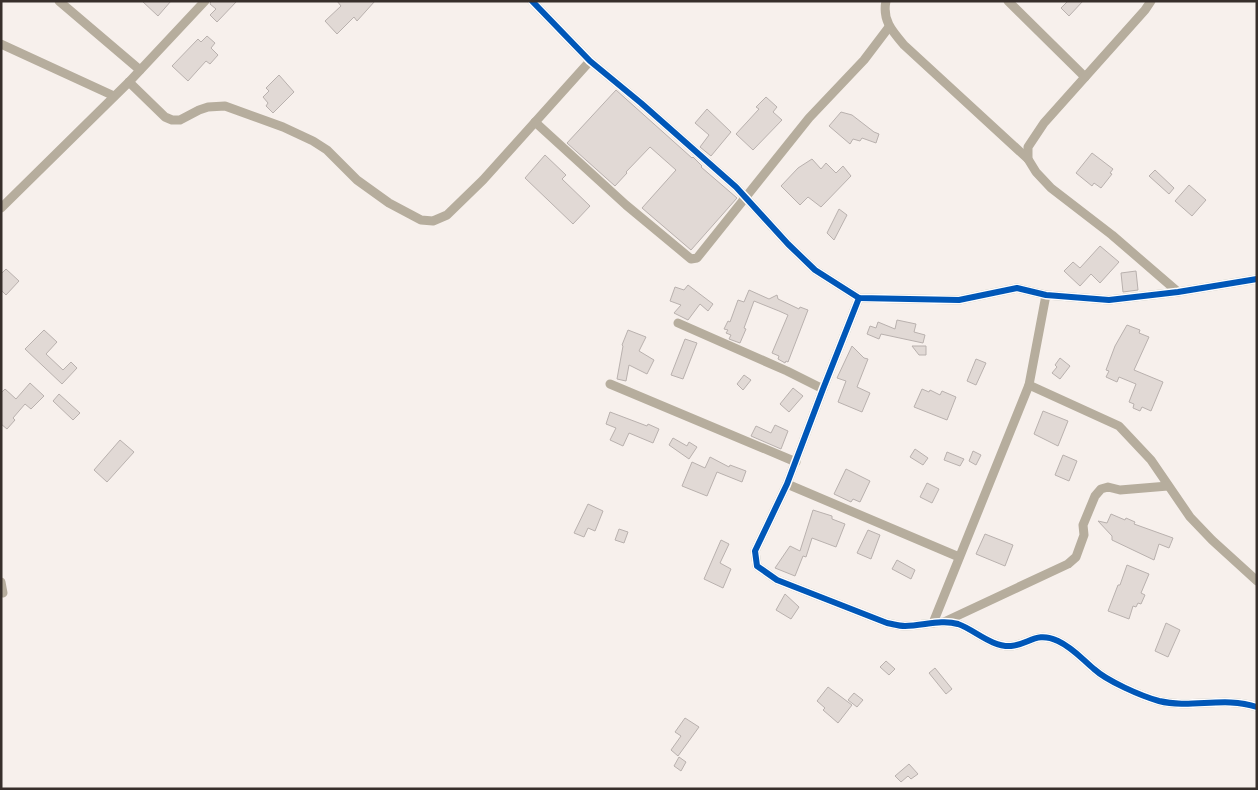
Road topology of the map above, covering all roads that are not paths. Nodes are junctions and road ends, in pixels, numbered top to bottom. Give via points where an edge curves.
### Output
1 (59, 1) edge
2 (205, 1) edge
3 (532, 1) edge
4 (886, 1) edge
5 (1008, 1) edge
6 (1151, 1) edge
7 (889, 27) junction
8 (1, 44) edge
9 (590, 61) junction
10 (140, 70) junction
11 (1085, 77) junction
12 (129, 82) junction
13 (114, 96) junction
14 (535, 122) junction
15 (1028, 158) junction
16 (746, 198) junction
17 (1, 208) edge
18 (1257, 279) edge
19 (1178, 292) junction
20 (1046, 295) junction
21 (860, 298) junction
22 (678, 324) dead end
23 (610, 384) dead end
24 (1029, 385) junction
25 (823, 388) junction
26 (796, 462) junction
27 (787, 484) junction
28 (1168, 486) junction
29 (959, 557) junction
30 (1257, 581) edge
31 (1, 582) edge
32 (3, 593) dead end
33 (944, 622) junction
34 (933, 623) junction
35 (1257, 707) edge

1 - 10 street
2 - 10 street
3 - 9 street
4 - 7 street via 884,12
5 - 11 street
6 - 11 street
7 - 15 street via 904,45
7 - 16 street via 864,60 809,118
8 - 13 street
9 - 14 street
9 - 16 street via 641,102
10 - 12 street
11 - 15 street via 1044,123 1028,148
12 - 13 street
12 - 14 street via 168,119 180,120 208,107 225,106 298,133 327,150 374,192 405,212 427,221 448,215
13 - 17 street
14 - 16 street via 691,260 704,252
15 - 19 street via 1051,188
16 - 21 street via 815,270
18 - 19 street
19 - 20 street via 1109,300
20 - 21 street via 1017,288 959,300
20 - 24 street
21 - 25 street
22 - 25 street
23 - 26 street
24 - 28 street via 1119,426 1151,460
24 - 29 street
25 - 26 street
26 - 27 street
27 - 29 street
27 - 34 street via 755,552 757,566 777,580 886,623 904,626
28 - 30 street via 1201,528
28 - 33 street via 1101,489 1083,525 1084,535 1076,557 1068,564
29 - 34 street
31 - 32 street
33 - 34 street
33 - 35 street via 959,624 997,644 1011,646 1039,636 1057,640 1077,652 1094,670 1159,700 1175,704 1237,701

